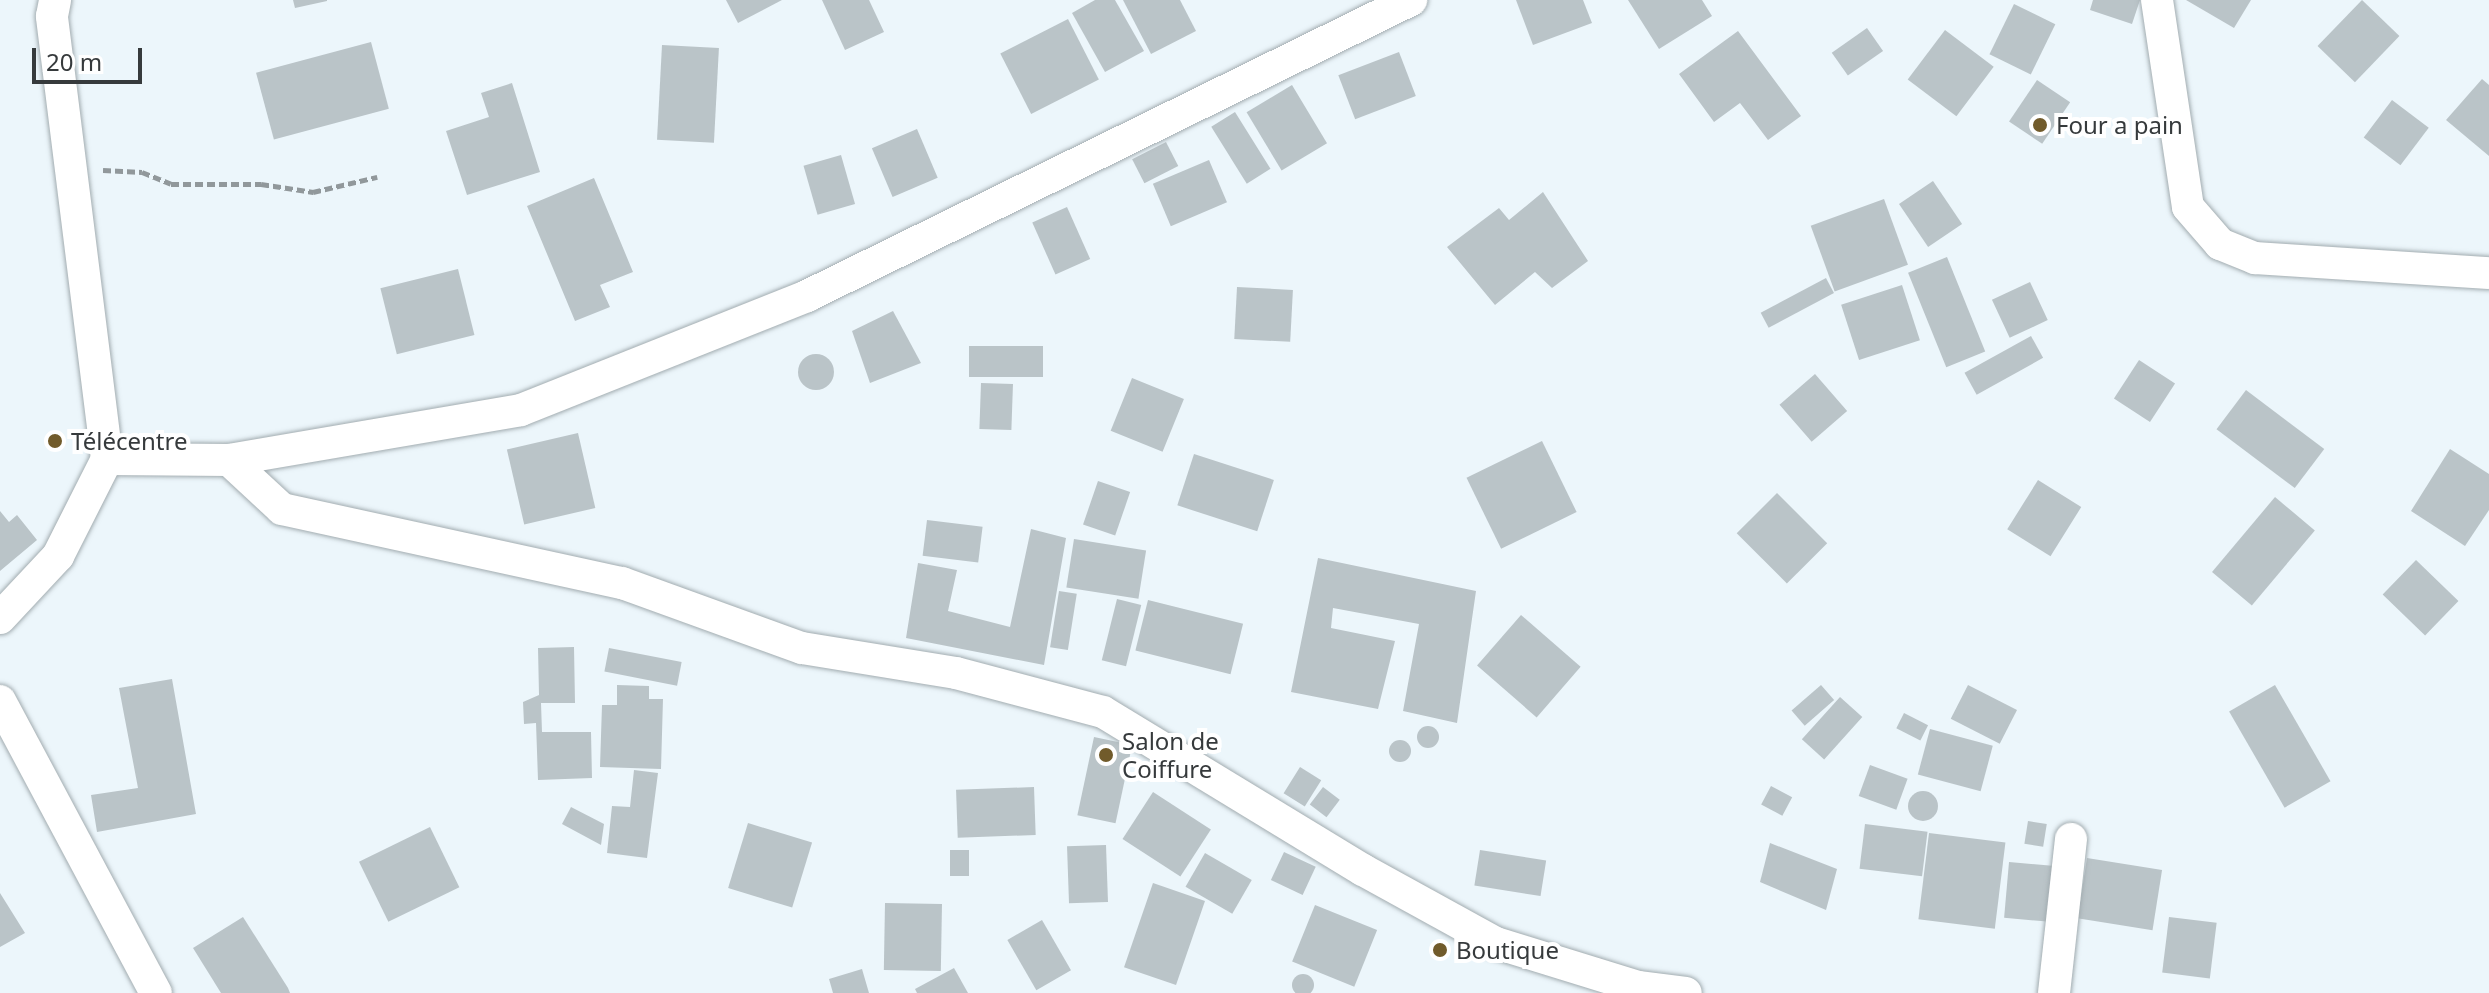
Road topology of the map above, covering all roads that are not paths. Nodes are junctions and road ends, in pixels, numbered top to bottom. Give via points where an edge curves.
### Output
1 (55, 0) edge
2 (1411, 0) edge
3 (2157, 0) edge
4 (2489, 273) edge
5 (107, 459) junction
6 (229, 460) junction
7 (0, 618) edge
8 (0, 701) edge
9 (2071, 839) dead end
10 (156, 993) edge
11 (1686, 993) edge
12 (2054, 993) edge

1 - 5 street via 52,16
2 - 6 street via 807,296 521,410
3 - 4 street via 2188,207 2220,244 2255,258
5 - 6 street
5 - 7 street via 58,556
6 - 11 street via 282,509 622,583 802,648 956,673 1103,712 1363,870 1496,943 1638,987
8 - 10 street
9 - 12 street

